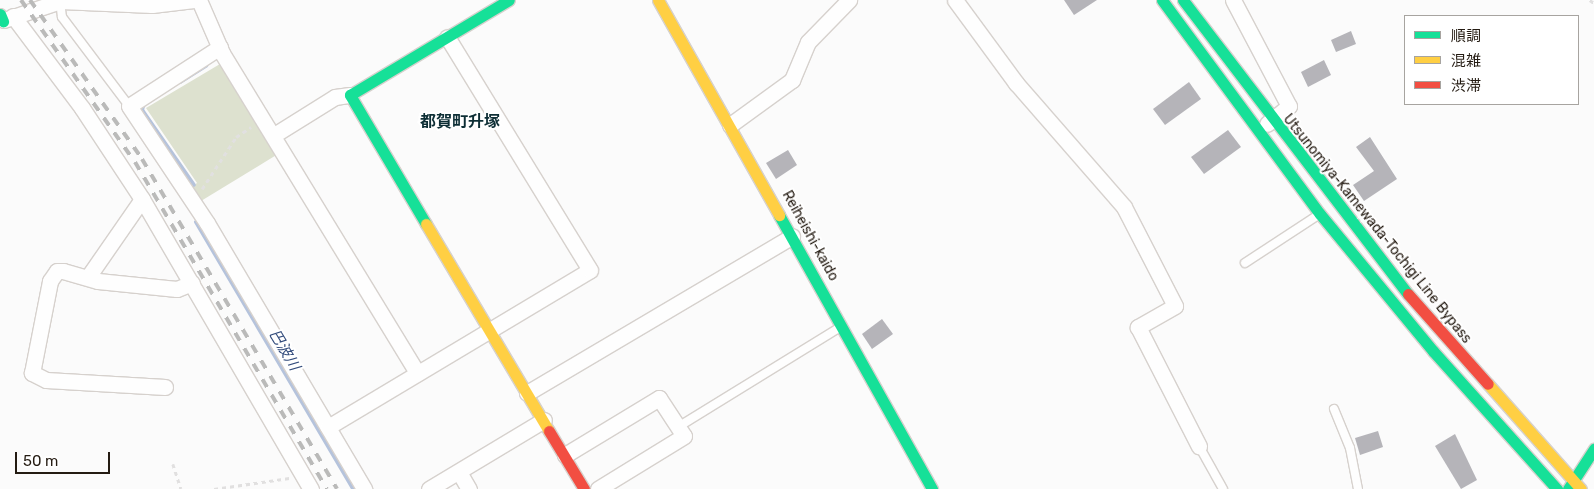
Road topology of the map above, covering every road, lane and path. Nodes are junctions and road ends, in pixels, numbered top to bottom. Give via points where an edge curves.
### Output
1 (199, 0) edge
2 (509, 0) edge
3 (658, 0) edge
4 (849, 0) edge
5 (956, 0) edge
6 (1162, 0) edge
7 (1183, 0) edge
8 (1233, 0) edge
9 (1590, 0) edge
10 (60, 1) junction
11 (186, 1) edge
12 (1594, 3) edge
13 (4, 18) edge
14 (447, 37) junction
15 (220, 47) junction
16 (350, 95) junction
17 (129, 106) junction
18 (1270, 121) junction
19 (258, 122) dead end
20 (730, 125) junction
21 (1256, 132) junction
22 (274, 135) junction
23 (202, 189) dead end
24 (142, 199) junction
25 (1320, 214) junction
26 (792, 236) junction
27 (1246, 263) dead end
28 (88, 277) junction
29 (192, 283) junction
30 (843, 326) junction
31 (490, 328) junction
32 (417, 373) junction
33 (165, 387) dead end
34 (527, 393) junction
35 (1334, 409) dead end
36 (544, 420) junction
37 (328, 427) junction
38 (678, 427) junction
39 (1199, 446) joint
40 (1594, 449) edge
41 (565, 454) junction
42 (173, 464) dead end
43 (458, 472) junction
44 (302, 473) junction
45 (1574, 486) edge
46 (181, 489) edge
47 (214, 489) edge
48 (311, 489) edge
49 (364, 489) edge
50 (429, 489) edge
51 (469, 489) edge
52 (584, 489) edge
53 (598, 489) edge
54 (932, 489) edge
55 (1222, 489) edge
56 (1358, 489) edge
57 (1557, 489) edge

1 - 15 street
2 - 14 main road
3 - 20 main road, Reiheishi-kaido
4 - 20 street via 808,42 792,80
5 - 39 street via 1016,83 1124,207 1175,306 1138,327
6 - 21 main road
7 - 18 main road, Utsunomiya-Kamewada-Tochigi Line Bypass
8 - 18 street via 1289,106
9 - 12 path
10 - 11 street
10 - 13 street
10 - 17 lane via 62,16
13 - 24 street via 82,108
14 - 16 main road
14 - 31 street via 590,270
15 - 17 street
15 - 22 street
16 - 22 street via 335,97
16 - 31 main road
17 - 37 street via 206,224
18 - 21 street
18 - 45 main road, Utsunomiya-Kamewada-Tochigi Line Bypass via 1396,282
19 - 23 path via 236,137
20 - 26 main road, Reiheishi-kaido
21 - 25 main road
22 - 32 street
24 - 28 street
24 - 29 street
25 - 27 lane
25 - 57 main road via 1433,351
26 - 30 main road, Reiheishi-kaido
26 - 34 street
28 - 29 street via 176,290
28 - 33 street via 63,271 53,274 32,373 46,380
29 - 44 street
30 - 38 lane
30 - 54 main road, Reiheishi-kaido
31 - 32 street
31 - 34 main road
32 - 37 street
34 - 36 main road
35 - 56 lane via 1350,448
36 - 41 main road
36 - 43 street
37 - 49 street
38 - 41 street via 659,398
38 - 53 street via 684,436
39 - 55 lane
40 - 45 main road
41 - 52 main road
42 - 46 path
43 - 50 street
43 - 51 street
44 - 47 path
44 - 48 street

